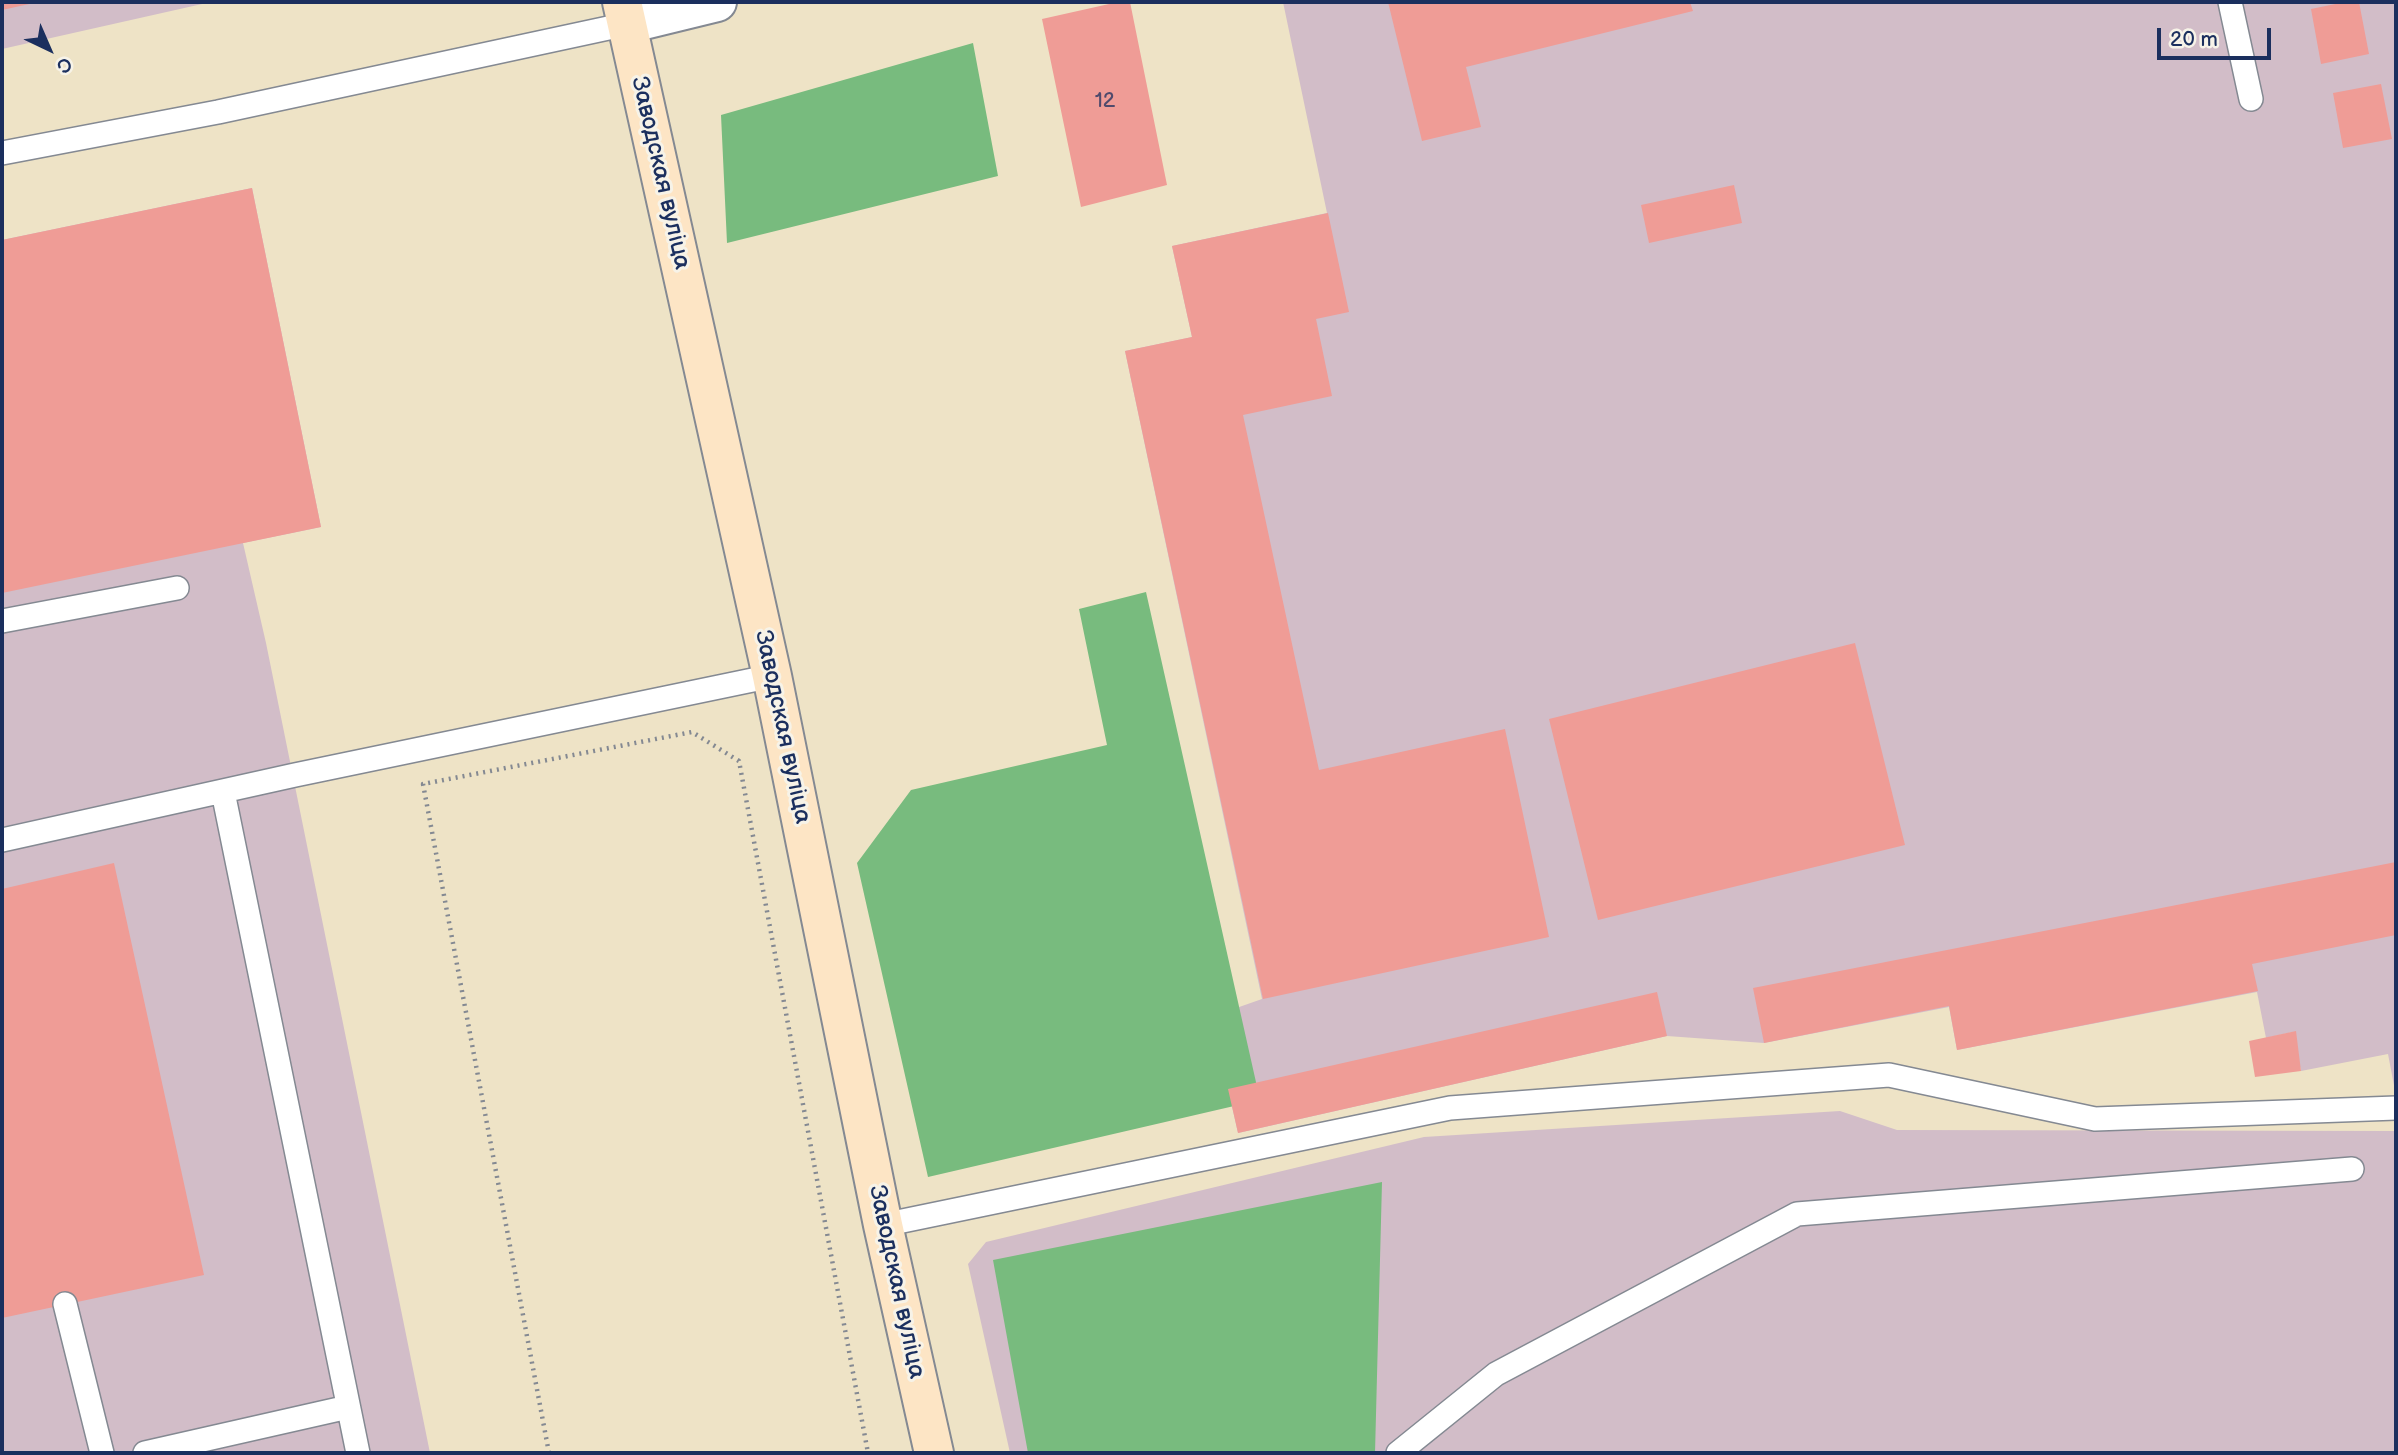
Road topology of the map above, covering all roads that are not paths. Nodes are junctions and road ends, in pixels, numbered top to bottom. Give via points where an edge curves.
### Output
1 (717, 2) edge
2 (2230, 2) edge
3 (625, 13) edge
4 (2252, 99) dead end
5 (2, 153) edge
6 (177, 588) dead end
7 (2, 621) edge
8 (772, 676) junction
9 (223, 792) junction
10 (2, 840) edge
11 (2396, 1108) edge
12 (2352, 1169) dead end
13 (883, 1225) junction
14 (65, 1304) dead end
15 (348, 1407) junction
16 (103, 1453) edge
17 (145, 1453) edge
18 (358, 1453) edge
19 (934, 1453) edge
20 (1398, 1453) edge

1 - 3 street
2 - 4 lane
3 - 5 lane via 232,109
3 - 8 main road, Заводская вуліца
6 - 7 lane
8 - 9 lane
8 - 13 main road, Заводская вуліца
9 - 10 lane
9 - 15 lane
11 - 13 lane via 2095,1119 1889,1075 1450,1108
12 - 20 lane via 1797,1214 1496,1374
13 - 19 main road, Заводская вуліца
14 - 16 lane
15 - 17 lane
15 - 18 lane

